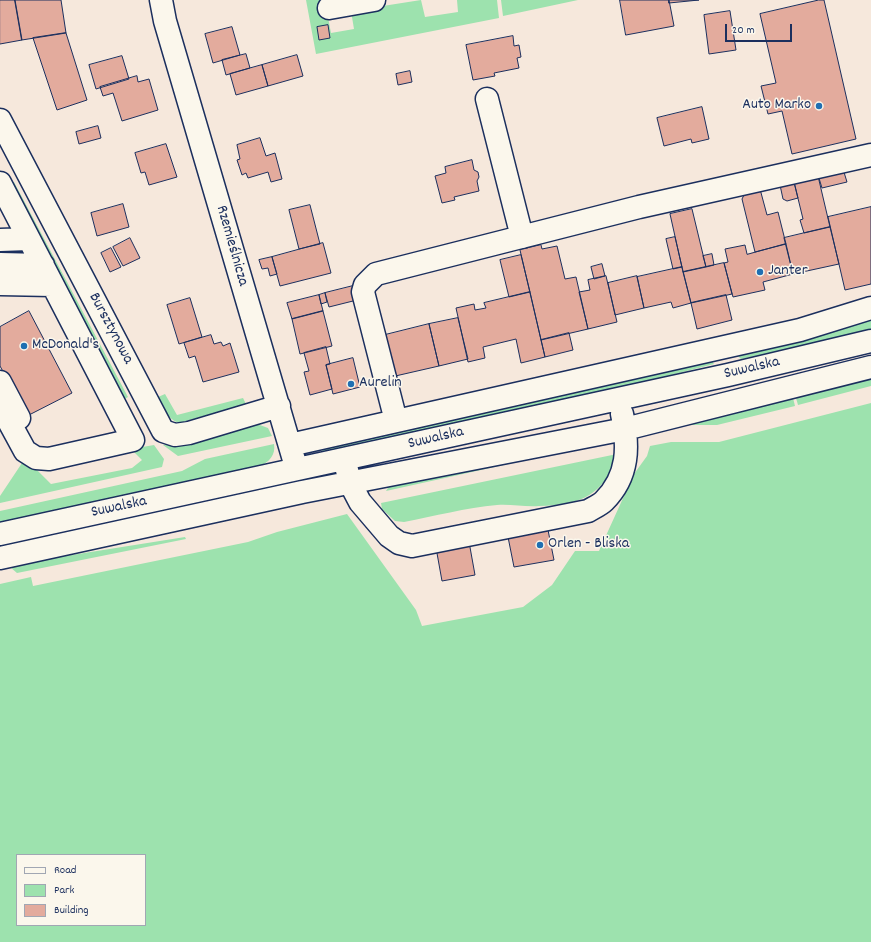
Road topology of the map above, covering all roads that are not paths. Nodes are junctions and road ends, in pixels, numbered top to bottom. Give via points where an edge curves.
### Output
1 (161, 0) edge
2 (374, 0) edge
3 (329, 8) dead end
4 (487, 99) dead end
5 (0, 120) edge
6 (871, 155) edge
7 (24, 165) junction
8 (0, 175) edge
9 (0, 183) edge
10 (522, 237) junction
11 (29, 239) junction
12 (0, 240) edge
13 (0, 264) edge
14 (43, 265) junction
15 (0, 284) edge
16 (52, 284) junction
17 (871, 308) edge
18 (871, 341) edge
19 (721, 348) junction
20 (871, 367) edge
21 (728, 375) junction
22 (0, 382) edge
23 (618, 398) junction
24 (0, 405) edge
25 (279, 406) junction
26 (396, 421) junction
27 (625, 428) junction
28 (163, 430) junction
29 (133, 440) junction
30 (290, 445) junction
31 (49, 459) junction
32 (344, 459) junction
33 (296, 470) junction
34 (350, 483) junction
35 (302, 492) junction
36 (0, 534) edge
37 (0, 558) edge

1 - 25 street, Rzemieślnicza via 165,21
2 - 3 street
4 - 10 street
5 - 7 street, Bursztynowa
6 - 10 street, Suwalska via 639,207
7 - 8 street
7 - 28 street, Bursztynowa
9 - 11 street
10 - 26 street, Suwalska via 376,274 364,285 364,299
11 - 12 street
11 - 14 street
13 - 14 street
14 - 16 street
15 - 16 street
16 - 29 street
17 - 19 street via 800,330
18 - 21 street, Suwalska
19 - 21 street
19 - 26 street
20 - 27 street, Suwalska
21 - 23 street, Suwalska
22 - 31 street via 31,440
23 - 27 street
23 - 32 street, Suwalska
24 - 31 street via 25,450 36,458
25 - 28 street via 189,433 175,435
25 - 30 street, Rzemieślnicza
26 - 30 street
27 - 34 street, Suwalska
27 - 34 street via 627,456 619,479 604,502 588,511 412,546 399,543 389,536 360,502
28 - 29 street
29 - 31 street
30 - 33 street, Rzemieślnicza
32 - 33 street, Suwalska
32 - 34 street
33 - 35 street, Rzemieślnicza
33 - 36 street, Suwalska
34 - 35 street, Suwalska
35 - 37 street, Suwalska

